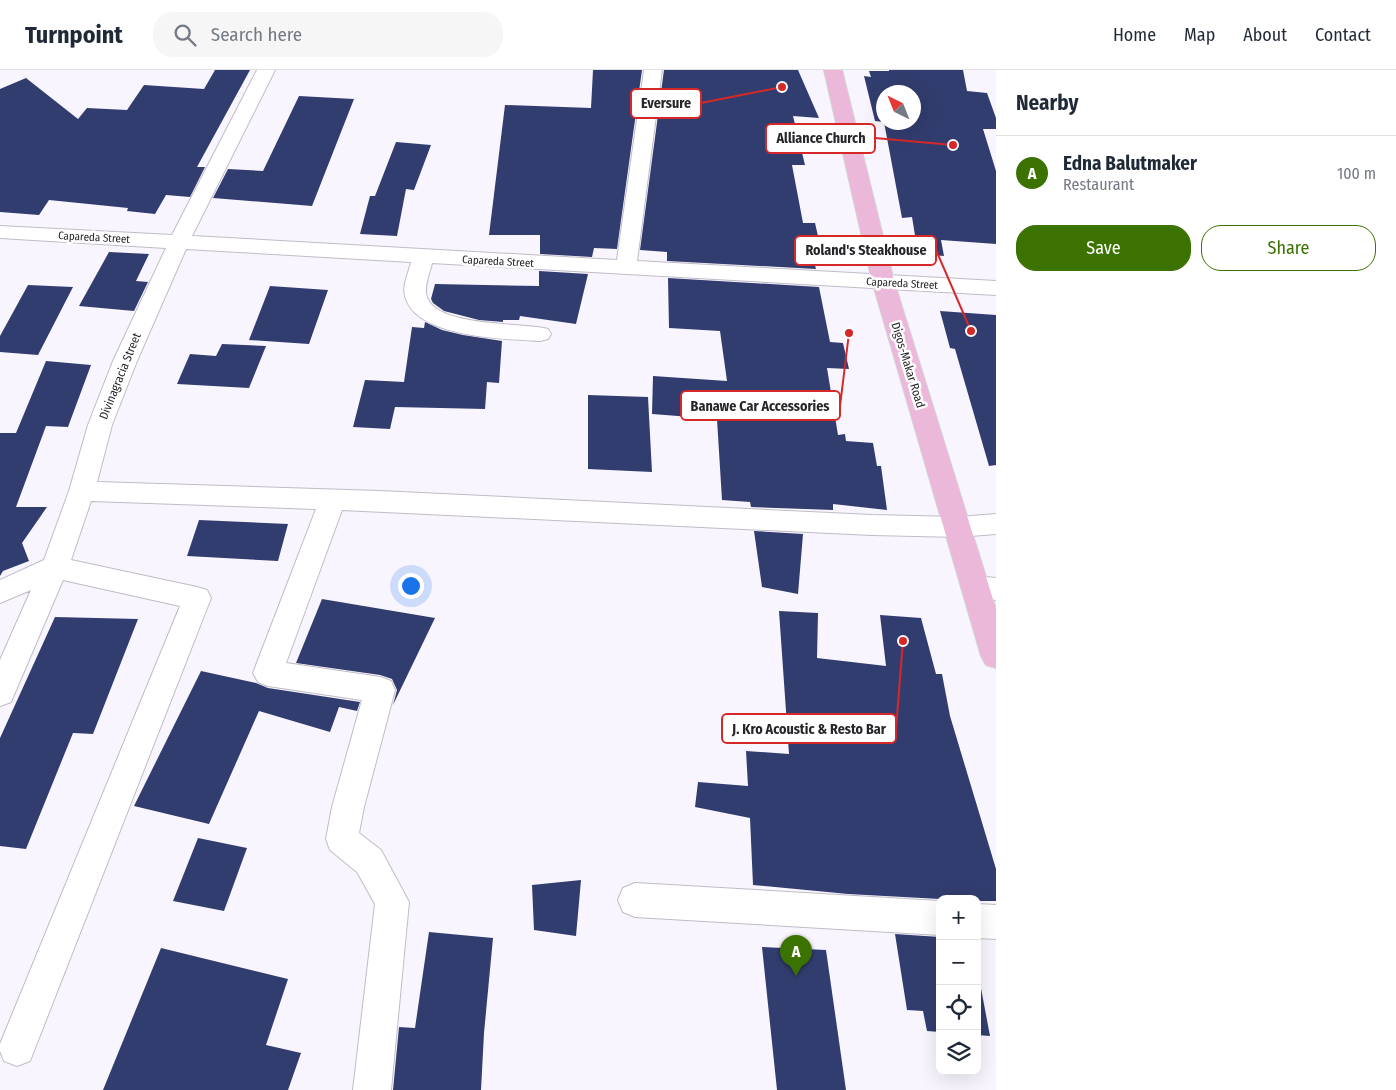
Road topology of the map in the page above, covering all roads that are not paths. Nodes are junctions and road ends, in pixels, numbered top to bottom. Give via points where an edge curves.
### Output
1 (266, 70) edge
2 (653, 70) edge
3 (833, 70) edge
4 (0, 232) edge
5 (179, 242) junction
6 (423, 256) junction
7 (626, 268) junction
8 (883, 282) junction
9 (996, 288) edge
10 (540, 334) dead end
11 (82, 491) junction
12 (333, 499) junction
13 (996, 524) edge
14 (958, 527) junction
15 (55, 567) junction
16 (986, 588) edge
17 (0, 592) edge
18 (996, 656) edge
19 (0, 693) edge
20 (635, 900) dead end
21 (936, 918) edge
22 (981, 921) edge
23 (996, 922) edge
24 (17, 1048) dead end
25 (372, 1090) edge

1 - 5 street, Divinagracia Street
2 - 7 street
3 - 8 main road, Digos-Makar Road
4 - 5 street, Capareda Street
5 - 6 street, Capareda Street
5 - 11 street, Divinagracia Street via 100,425
6 - 7 street, Capareda Street
6 - 10 street via 415,294 417,302 439,320 459,326
7 - 8 street, Capareda Street
8 - 9 street, Capareda Street
8 - 14 main road, Digos-Makar Road
11 - 12 street
11 - 15 street, Divinagracia Street
12 - 14 street
12 - 25 street via 268,673 380,690 342,839 369,861 392,902
13 - 14 street
14 - 16 main road, Digos-Makar Road
15 - 17 street
15 - 19 street, Divinagracia Street
15 - 24 street via 197,598
16 - 18 main road, Digos-Makar Road
20 - 21 street
22 - 23 street

